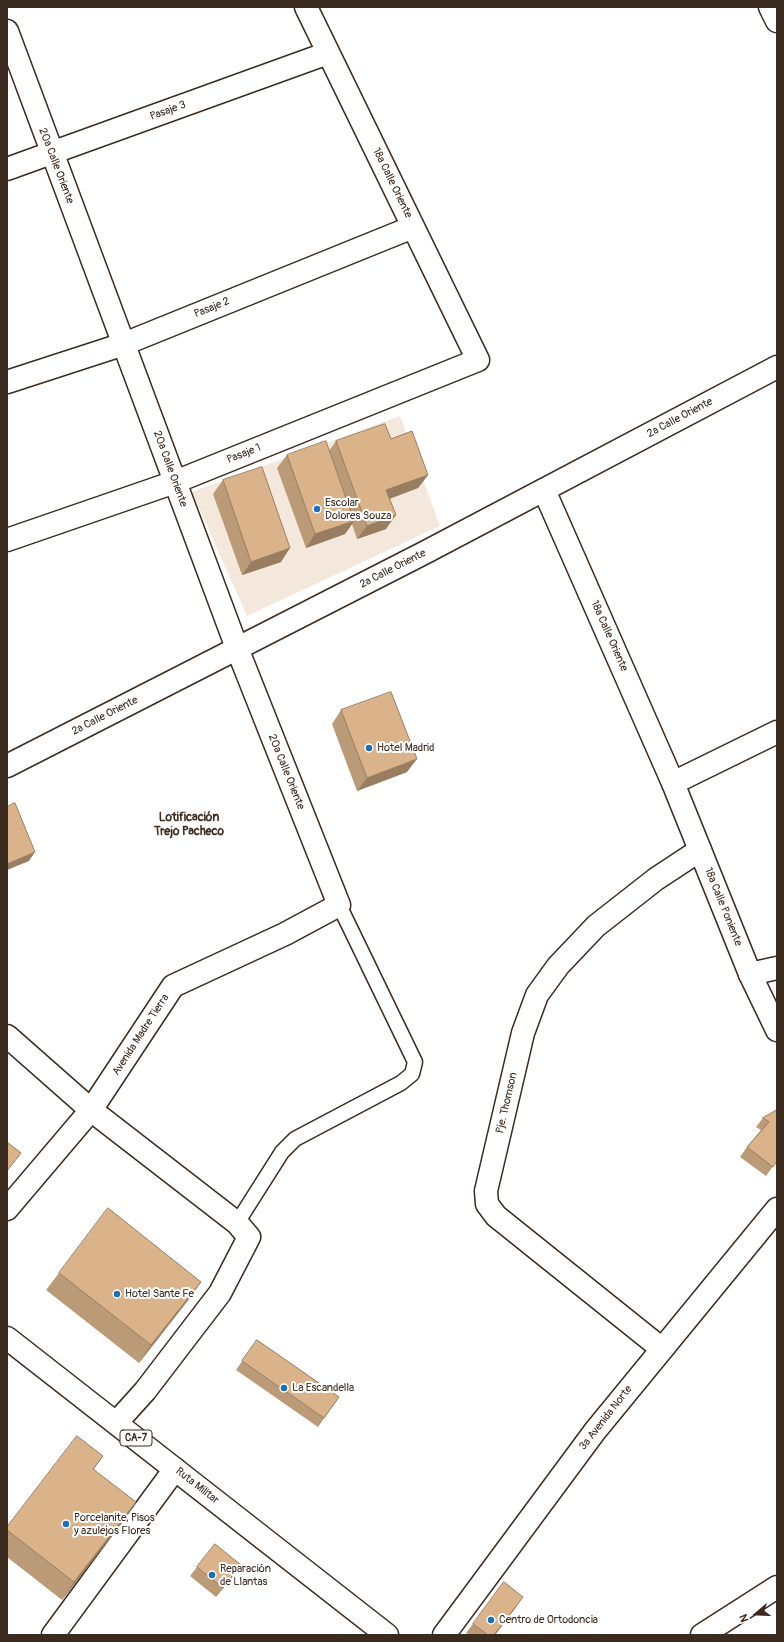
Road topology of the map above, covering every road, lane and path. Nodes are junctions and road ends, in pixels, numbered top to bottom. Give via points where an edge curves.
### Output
1 (306, 7) edge
2 (770, 7) edge
3 (777, 21) edge
4 (7, 31) edge
5 (328, 52) junction
6 (52, 154) junction
7 (7, 170) edge
8 (413, 227) junction
9 (124, 344) junction
10 (478, 360) joint
11 (777, 367) edge
12 (7, 382) edge
13 (175, 482) junction
14 (544, 490) junction
15 (7, 540) edge
16 (238, 648) junction
17 (777, 732) edge
18 (7, 766) edge
19 (673, 783) junction
20 (700, 850) junction
21 (339, 905) junction
22 (777, 968) edge
23 (750, 974) junction
24 (777, 1030) edge
25 (7, 1036) edge
26 (91, 1110) junction
27 (7, 1209) edge
28 (777, 1209) edge
29 (237, 1223) junction
30 (7, 1338) edge
31 (662, 1349) junction
32 (117, 1422) junction
33 (175, 1469) junction
34 (777, 1587) edge
35 (53, 1635) edge
36 (387, 1635) edge
37 (444, 1635) edge
38 (702, 1635) edge

1 - 5 street, 18a Calle Oriente
2 - 3 street
4 - 6 street, 20a Calle Oriente
5 - 6 street, Pasaje 3
5 - 8 street, 18a Calle Oriente
6 - 7 street, Pasaje 3
6 - 9 street, 20a Calle Oriente
8 - 9 street, Pasaje 2
8 - 10 street, 18a Calle Oriente
9 - 12 street, Pasaje 2
9 - 13 street, 20a Calle Oriente
10 - 13 street, Pasaje 1
11 - 14 street, 2a Calle Oriente
13 - 15 street, Pasaje 1
13 - 16 street, 20a Calle Oriente
14 - 16 street, 2a Calle Oriente
14 - 19 street, 18a Calle Oriente
16 - 18 street, 2a Calle Oriente
16 - 21 street, 20a Calle Oriente
17 - 19 street
19 - 20 street, 18a Calle Poniente
20 - 23 street, 18a Calle Poniente
20 - 31 street, Pje. Thomson via 656,879 596,926 558,966 537,995 523,1033 486,1191 487,1204 496,1216
21 - 26 street, Avenida Madre Tierra via 285,934 173,986
21 - 29 lane via 415,1062 412,1074 402,1083 295,1139 282,1152
22 - 23 street
23 - 24 street, 18a Calle Poniente
25 - 26 street
26 - 27 street, Avenida Madre Tierra
26 - 29 street
28 - 31 street, 3a Avenida Norte
29 - 32 street via 249,1237 220,1293
30 - 32 street, Ruta Militar / CA-7
31 - 37 street, 3a Avenida Norte via 595,1432
32 - 33 street, Ruta Militar / CA-7
33 - 35 street
33 - 36 street, Ruta Militar / CA-7
34 - 38 street

